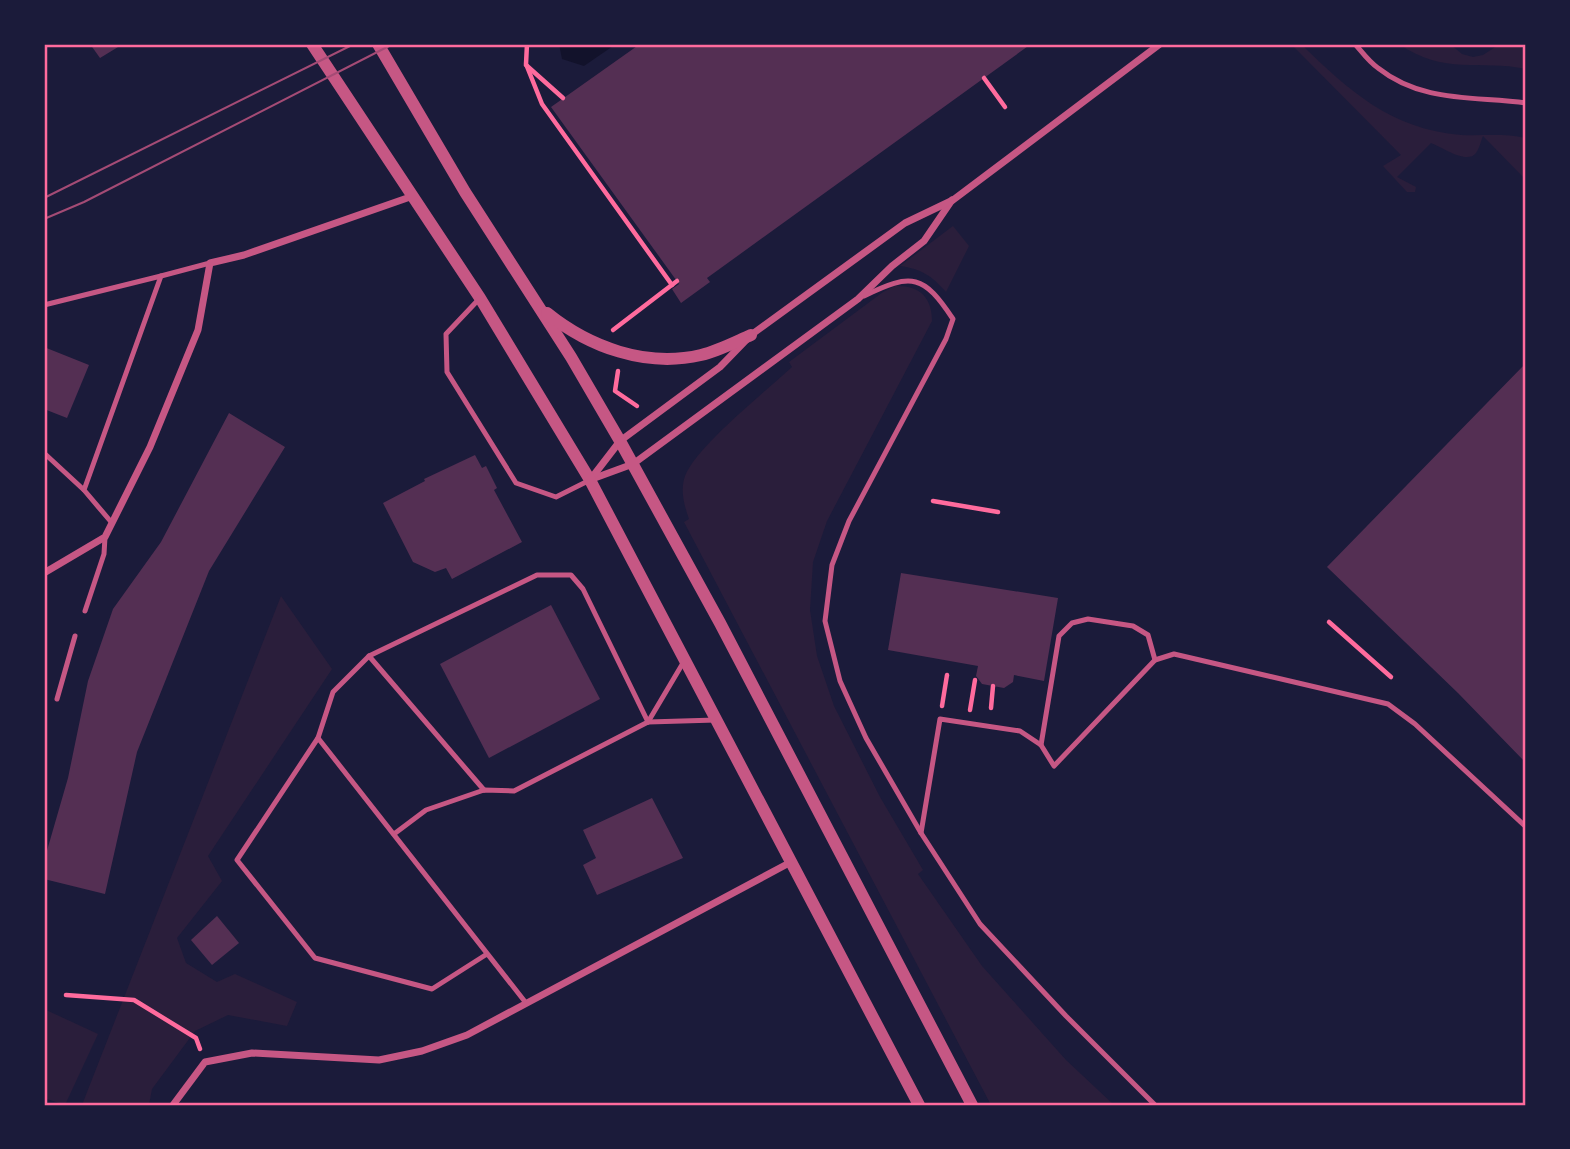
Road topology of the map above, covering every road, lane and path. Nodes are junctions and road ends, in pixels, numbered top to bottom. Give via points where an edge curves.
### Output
1 (312, 44) edge
2 (378, 44) edge
3 (527, 44) edge
4 (1160, 44) edge
5 (1355, 44) edge
6 (526, 64) junction
7 (984, 78) dead end
8 (564, 98) dead end
9 (1526, 103) edge
10 (1005, 107) dead end
11 (413, 196) junction
12 (953, 200) junction
13 (210, 263) junction
14 (161, 276) junction
15 (480, 298) junction
16 (858, 299) junction
17 (536, 304) junction
18 (44, 306) edge
19 (612, 331) dead end
20 (751, 335) junction
21 (619, 363) dead end
22 (637, 406) dead end
23 (620, 441) junction
24 (44, 453) edge
25 (633, 464) junction
26 (590, 480) junction
27 (83, 490) junction
28 (933, 501) dead end
29 (998, 512) dead end
30 (112, 523) junction
31 (105, 537) junction
32 (44, 573) edge
33 (85, 611) dead end
34 (1329, 622) dead end
35 (75, 636) dead end
36 (369, 656) junction
37 (685, 660) junction
38 (1155, 660) junction
39 (1391, 677) dead end
40 (975, 680) dead end
41 (993, 686) dead end
42 (57, 699) dead end
43 (990, 708) dead end
44 (716, 720) junction
45 (648, 722) junction
46 (968, 723) junction
47 (318, 738) junction
48 (1041, 744) junction
49 (484, 790) junction
50 (1526, 827) edge
51 (394, 834) junction
52 (920, 834) junction
53 (791, 862) junction
54 (487, 954) junction
55 (66, 996) dead end
56 (526, 1003) junction
57 (205, 1062) junction
58 (173, 1105) edge
59 (919, 1105) edge
60 (972, 1105) edge
61 (1155, 1105) edge

1 - 11 street
2 - 17 street
3 - 6 path
4 - 12 street
5 - 9 lane via 1377,68 1410,87 1451,98
6 - 8 path
6 - 19 path via 542,104 674,283
7 - 10 path
11 - 13 street via 244,256
11 - 15 street
12 - 16 street via 925,241
12 - 20 street via 905,223
13 - 14 lane
13 - 30 street via 198,330 150,447
14 - 18 lane
14 - 27 lane
15 - 26 street
15 - 26 lane via 446,334 447,372 516,483 556,497
16 - 25 street
16 - 52 lane via 898,281 920,282 935,292 953,319 849,521 832,565 825,621 840,681
17 - 20 street via 584,338 645,357 699,355
17 - 23 street
20 - 23 street via 720,367
21 - 22 path via 615,391
23 - 25 street
23 - 26 street
24 - 27 lane
25 - 26 street
25 - 60 street
26 - 37 street
27 - 30 lane
28 - 29 path
30 - 31 street
31 - 32 street
31 - 33 lane
34 - 39 path
35 - 42 lane
36 - 45 lane via 537,575 571,575 583,589
36 - 47 lane via 332,692
36 - 49 lane
37 - 44 street
37 - 45 lane
38 - 48 lane via 1054,766
38 - 48 lane via 1148,635 1133,626 1088,619 1072,623 1059,636
38 - 50 lane via 1174,654 1388,704
40 - 46 path
41 - 43 path
44 - 45 lane
44 - 53 street
45 - 49 lane via 514,791
46 - 48 lane via 1020,732
46 - 52 lane via 940,719
47 - 51 lane
47 - 54 lane via 237,860 315,958 432,989
49 - 51 lane via 426,810
51 - 54 lane
52 - 61 lane via 980,923
53 - 56 street
53 - 59 street
54 - 56 lane
55 - 57 path via 134,1000 196,1038
56 - 57 street via 467,1035 379,1060 252,1053
57 - 58 street

